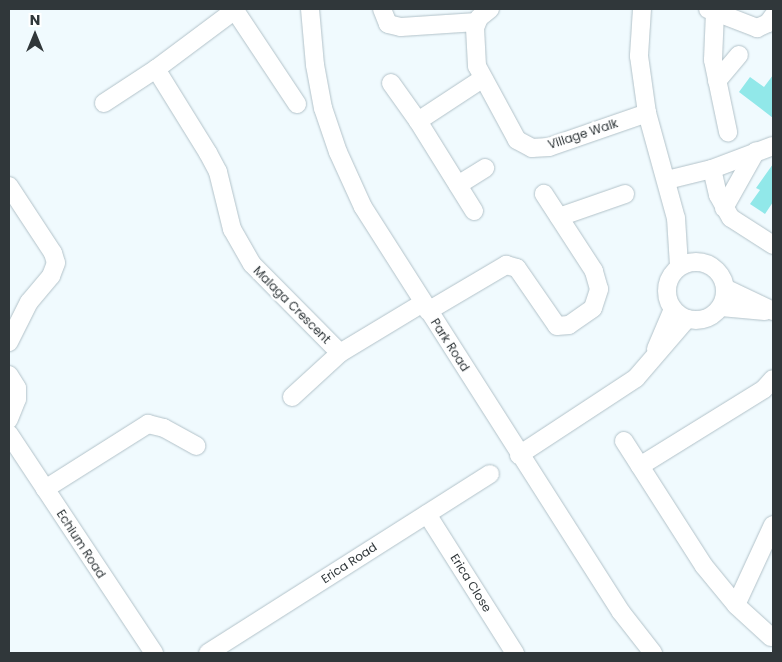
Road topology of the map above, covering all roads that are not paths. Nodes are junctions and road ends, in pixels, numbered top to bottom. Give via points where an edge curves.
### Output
1 (234, 9) edge
2 (310, 9) edge
3 (382, 9) edge
4 (490, 9) edge
5 (642, 9) edge
6 (712, 10) edge
7 (771, 20) edge
8 (477, 22) junction
9 (740, 55) dead end
10 (156, 69) junction
11 (482, 79) junction
12 (717, 81) junction
13 (391, 84) dead end
14 (104, 103) dead end
15 (297, 104) dead end
16 (647, 113) junction
17 (418, 121) junction
18 (728, 132) dead end
19 (773, 146) edge
20 (756, 151) junction
21 (485, 168) dead end
22 (712, 169) junction
23 (667, 180) junction
24 (458, 185) junction
25 (9, 186) edge
26 (544, 194) dead end
27 (625, 194) dead end
28 (724, 208) junction
29 (474, 211) dead end
30 (559, 217) junction
31 (676, 218) junction
32 (773, 245) edge
33 (698, 262) junction
34 (680, 266) junction
35 (725, 288) junction
36 (426, 307) junction
37 (721, 307) junction
38 (773, 311) edge
39 (680, 314) junction
40 (9, 342) edge
41 (340, 353) junction
42 (9, 375) edge
43 (773, 379) edge
44 (292, 397) dead end
45 (9, 419) edge
46 (9, 434) edge
47 (624, 442) dead end
48 (196, 446) dead end
49 (519, 455) junction
50 (640, 466) junction
51 (490, 474) dead end
52 (45, 489) junction
53 (427, 514) junction
54 (773, 524) edge
55 (736, 605) junction
56 (771, 637) dead end
57 (154, 653) edge
58 (208, 653) edge
59 (515, 653) edge
60 (653, 653) edge

1 - 10 street
1 - 15 street
2 - 36 street, Park Road via 316,72 335,145 363,207
3 - 8 street via 388,24 401,27
4 - 8 street
5 - 16 street via 639,56
6 - 7 street via 751,27
6 - 12 street via 712,60
8 - 11 street, Village Walk via 477,66
9 - 12 street
10 - 14 street
10 - 41 street, Malaga Crescent via 218,172 232,229 252,264
11 - 16 street, Village Walk via 517,140 532,148 549,147
11 - 17 street
12 - 18 street
13 - 17 street
16 - 23 street
17 - 24 street
19 - 20 street
20 - 22 street
20 - 28 street
21 - 24 street
22 - 23 street
22 - 28 street
23 - 31 street
24 - 29 street
25 - 40 street via 53,253 56,263 52,276 29,302
26 - 30 street
27 - 30 street
28 - 32 street via 745,228
30 - 36 street, Malaga Crescent via 594,271 599,289 593,308 569,325 560,327 551,322 517,268 511,265
31 - 33 street
31 - 34 street
33 - 34 street
33 - 35 street via 716,270
34 - 39 street via 666,286
35 - 37 street
35 - 38 street
36 - 41 street, Malaga Crescent
36 - 49 street, Park Road
37 - 38 street
37 - 39 street via 706,318
39 - 49 street via 653,359 636,378
41 - 44 street, Malaga Crescent
42 - 45 street via 18,399
43 - 50 street via 764,389
46 - 52 street, Echium Road
47 - 50 street
48 - 52 street via 164,428 148,424
49 - 60 street, Park Road via 620,612
50 - 55 street via 704,566
51 - 53 street, Erica Road
52 - 57 street, Echium Road
53 - 58 street, Erica Road
53 - 59 street, Erica Close
54 - 55 street
55 - 56 street

